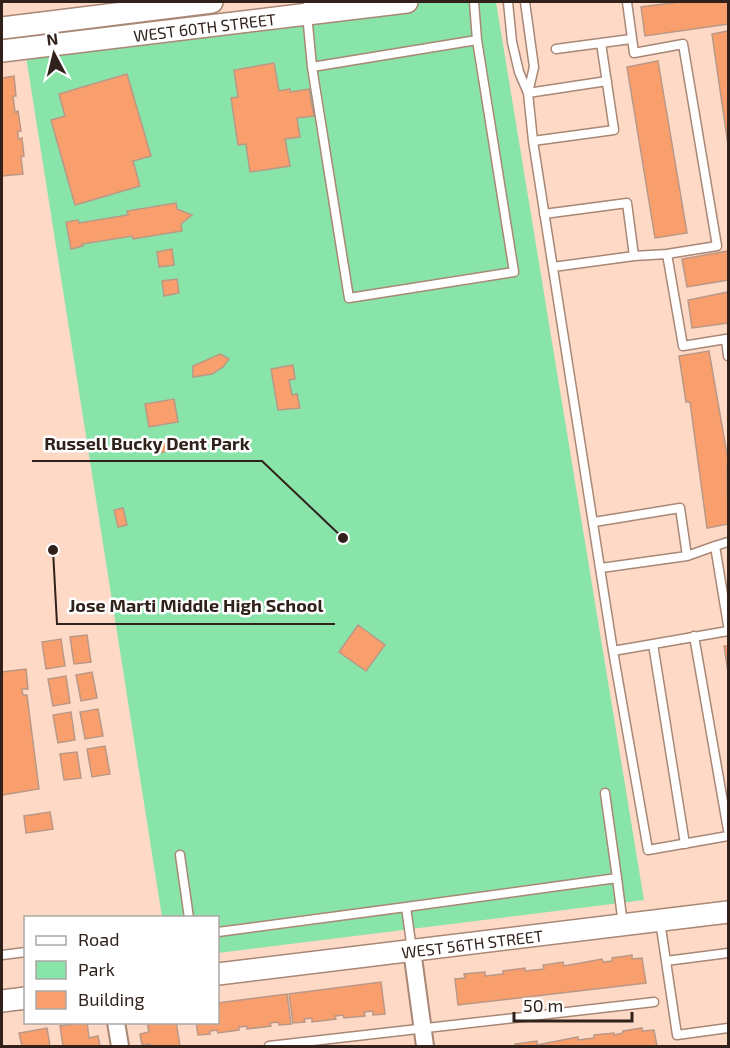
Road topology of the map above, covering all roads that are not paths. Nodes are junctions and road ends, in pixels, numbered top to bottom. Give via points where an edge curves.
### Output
1 (212, 2) edge
2 (407, 2) edge
3 (474, 2) edge
4 (508, 2) edge
5 (525, 2) edge
6 (627, 2) edge
7 (106, 8) edge
8 (307, 8) edge
9 (2, 27) edge
10 (110, 38) junction
11 (631, 39) junction
12 (477, 40) junction
13 (601, 43) junction
14 (556, 49) dead end
15 (2, 51) edge
16 (312, 67) junction
17 (607, 81) junction
18 (528, 93) junction
19 (532, 141) junction
20 (544, 214) junction
21 (667, 254) junction
22 (634, 256) junction
23 (553, 267) junction
24 (729, 356) edge
25 (594, 522) junction
26 (729, 542) edge
27 (715, 546) junction
28 (687, 556) junction
29 (601, 568) junction
30 (729, 625) edge
31 (729, 631) edge
32 (694, 636) junction
33 (653, 644) junction
34 (613, 651) junction
35 (605, 793) dead end
36 (729, 831) edge
37 (729, 836) edge
38 (685, 844) junction
39 (180, 855) dead end
40 (617, 878) junction
41 (406, 907) junction
42 (729, 912) edge
43 (189, 916) edge
44 (660, 921) junction
45 (623, 925) junction
46 (219, 933) edge
47 (412, 950) junction
48 (24, 952) edge
49 (729, 953) edge
50 (2, 956) edge
51 (666, 961) junction
52 (219, 974) edge
53 (24, 998) edge
54 (2, 1001) edge
55 (654, 1002) dead end
56 (116, 1024) edge
57 (729, 1028) edge
58 (423, 1029) junction
59 (120, 1047) edge
60 (269, 1047) edge
61 (425, 1047) edge

1 - 7 street, WEST 60TH STREET
2 - 8 street, WEST 60TH STREET
3 - 12 lane
4 - 18 lane via 512,42
5 - 18 lane via 534,67
6 - 11 lane
7 - 9 street, WEST 60TH STREET
7 - 10 street
8 - 10 street, WEST 60TH STREET
8 - 16 lane
10 - 15 street, WEST 60TH STREET
11 - 13 lane
11 - 21 lane via 634,53 683,44 717,246
12 - 16 lane
12 - 16 lane via 514,272 502,274 349,298
13 - 14 lane
13 - 17 lane
17 - 18 lane
17 - 19 lane via 614,130
18 - 19 lane
19 - 20 lane
20 - 22 lane via 627,203
20 - 23 lane
21 - 22 lane
21 - 24 lane via 683,346 726,339
22 - 23 lane
23 - 25 lane
25 - 28 lane via 680,508
25 - 29 lane
26 - 27 lane
27 - 28 lane
27 - 30 lane
28 - 29 lane
29 - 34 lane
31 - 32 lane
32 - 33 lane
32 - 36 lane
33 - 34 lane
33 - 38 lane
34 - 38 lane via 648,850
35 - 40 lane
37 - 38 lane
39 - 43 lane
40 - 41 lane
40 - 45 lane
41 - 46 lane
41 - 47 lane
42 - 44 street, WEST 56TH STREET
44 - 45 street, WEST 56TH STREET
44 - 51 lane
45 - 47 street, WEST 56TH STREET
47 - 52 street, WEST 56TH STREET
47 - 58 street
48 - 50 lane
49 - 51 lane
51 - 57 lane via 677,1035
53 - 54 street
55 - 58 lane
56 - 59 street
58 - 60 lane
58 - 61 street

